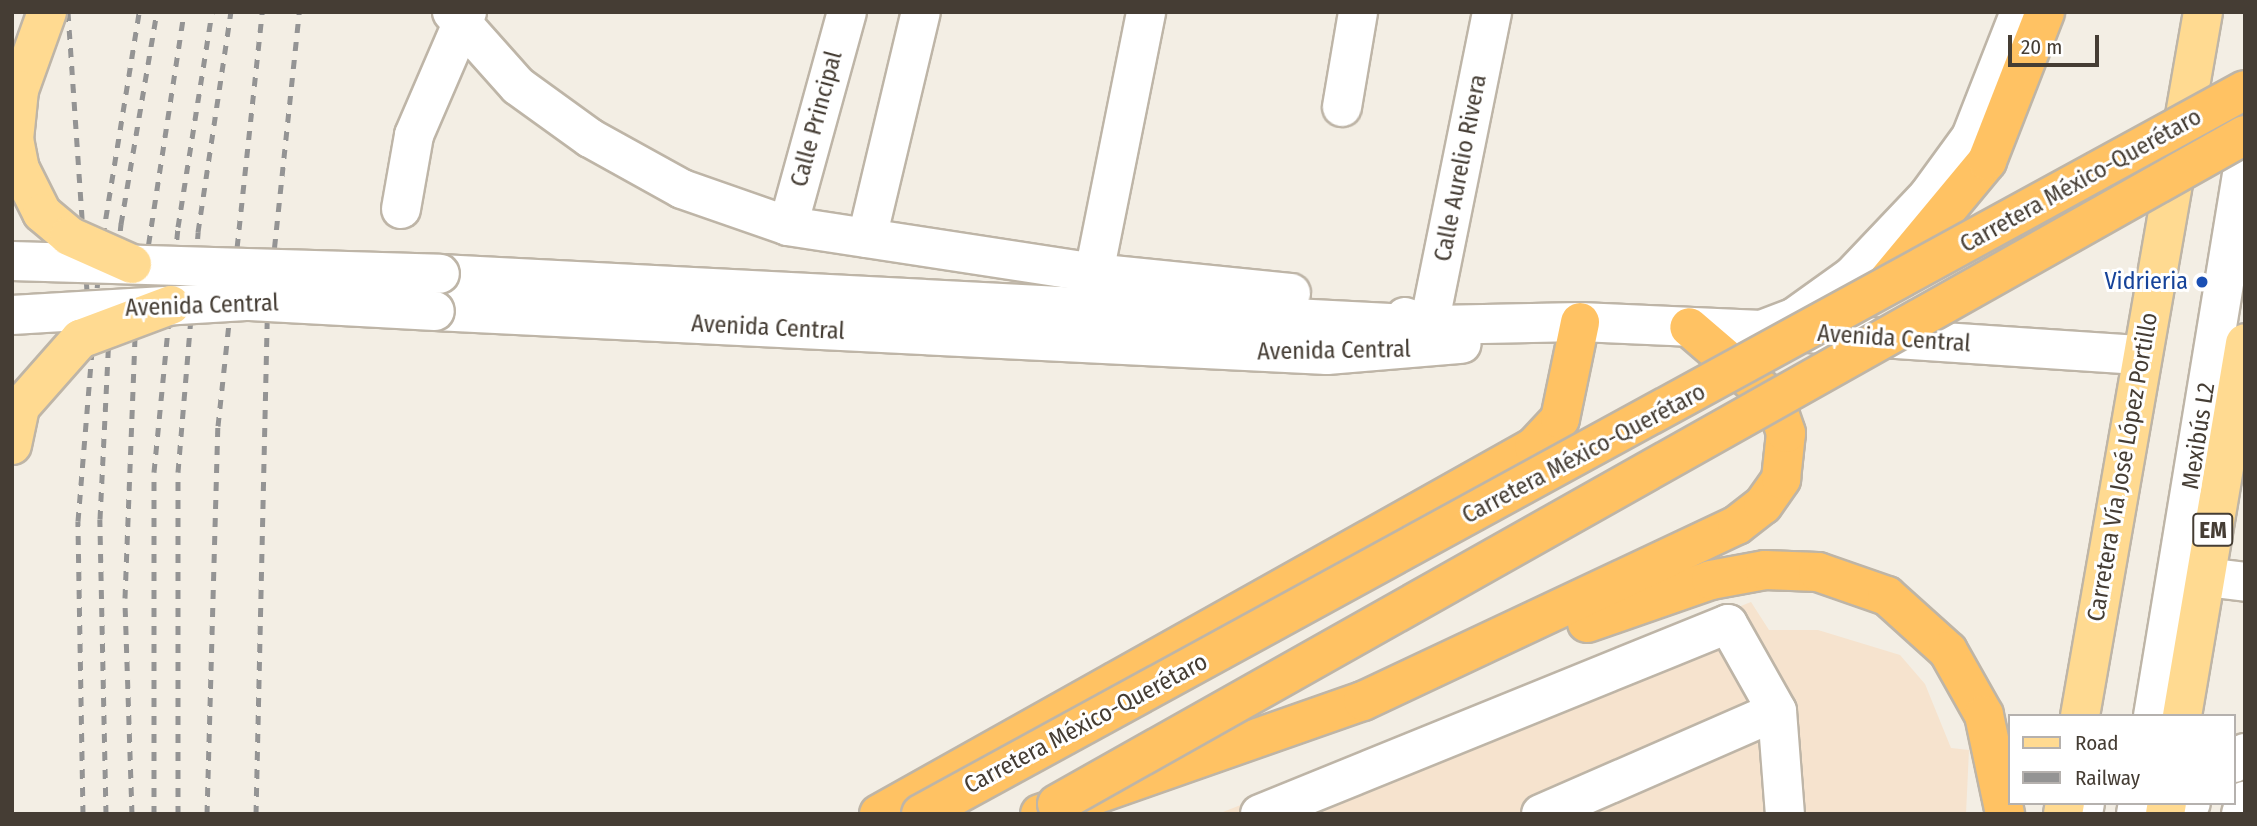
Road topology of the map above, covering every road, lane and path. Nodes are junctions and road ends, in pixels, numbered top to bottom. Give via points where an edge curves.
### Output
1 (47, 12) edge
2 (846, 12) edge
3 (921, 12) edge
4 (1146, 12) edge
5 (1358, 12) edge
6 (1492, 12) edge
7 (2020, 12) edge
8 (2045, 12) edge
9 (2203, 12) edge
10 (2221, 12) edge
11 (460, 18) edge
12 (2245, 90) edge
13 (1342, 107) dead end
14 (2245, 135) edge
15 (2245, 156) edge
16 (401, 209) dead end
17 (788, 226) junction
18 (867, 238) junction
19 (12, 261) edge
20 (132, 264) junction
21 (1094, 272) junction
22 (1873, 297) junction
23 (171, 305) junction
24 (12, 315) edge
25 (1580, 322) junction
26 (1520, 324) junction
27 (1429, 325) junction
28 (1689, 327) junction
29 (1762, 330) junction
30 (2245, 343) edge
31 (2142, 355) junction
32 (2236, 444) edge
33 (12, 445) edge
34 (2206, 576) junction
35 (2245, 582) edge
36 (1363, 701) junction
37 (1777, 711) junction
38 (2080, 714) edge
39 (2099, 714) edge
40 (2152, 714) edge
41 (2182, 714) edge
42 (2245, 801) edge
43 (1048, 809) edge
44 (880, 814) edge
45 (921, 814) edge
46 (1260, 814) edge
47 (1541, 814) edge
48 (1785, 814) edge
49 (2005, 814) edge
50 (2241, 814) edge

1 - 20 main road, bridge via 19,90 14,139 20,169 42,213 69,236
2 - 17 street, Calle Principal
3 - 18 street
4 - 21 street
5 - 13 street
6 - 27 street, Calle Aurelio Rivera
7 - 29 street via 1976,126 1928,196 1852,276 1795,317
8 - 22 highway, bridge via 1987,162
9 - 31 main road, Carretera Vía José López Portillo
10 - 39 street
11 - 16 street via 414,135
11 - 17 street via 518,86 590,138 682,189
12 - 22 highway, Carretera México-Querétaro, bridge
14 - 43 highway, Carretera México-Querétaro, bridge
15 - 40 street, Mexibús L2
17 - 18 street
18 - 21 street
19 - 20 street, Avenida Central, bridge
20 - 27 street, Avenida Central, bridge via 440,274
21 - 27 street via 1346,299
22 - 45 highway, Carretera México-Querétaro, bridge
23 - 24 street, Avenida Central, bridge
23 - 26 street, Avenida Central, bridge via 250,301 1327,355 1429,349
23 - 33 main road, bridge via 80,339 20,407
25 - 26 street, Avenida Central
25 - 28 street, Avenida Central
25 - 44 highway via 1560,419 1534,447
26 - 27 street, Avenida Central
28 - 29 street, Avenida Central
28 - 36 highway via 1775,401 1785,452 1780,479 1763,505 1683,554
29 - 31 street, Avenida Central
30 - 32 main road, EM
31 - 38 main road, Carretera Vía José López Portillo
32 - 34 main road, EM
34 - 35 street
34 - 41 main road, EM
36 - 43 highway, bridge
36 - 49 highway via 1711,580 1765,570 1818,572 1887,596 1948,651 1984,715
37 - 46 street via 1734,631 1719,626
37 - 47 street
37 - 48 street
42 - 50 street

